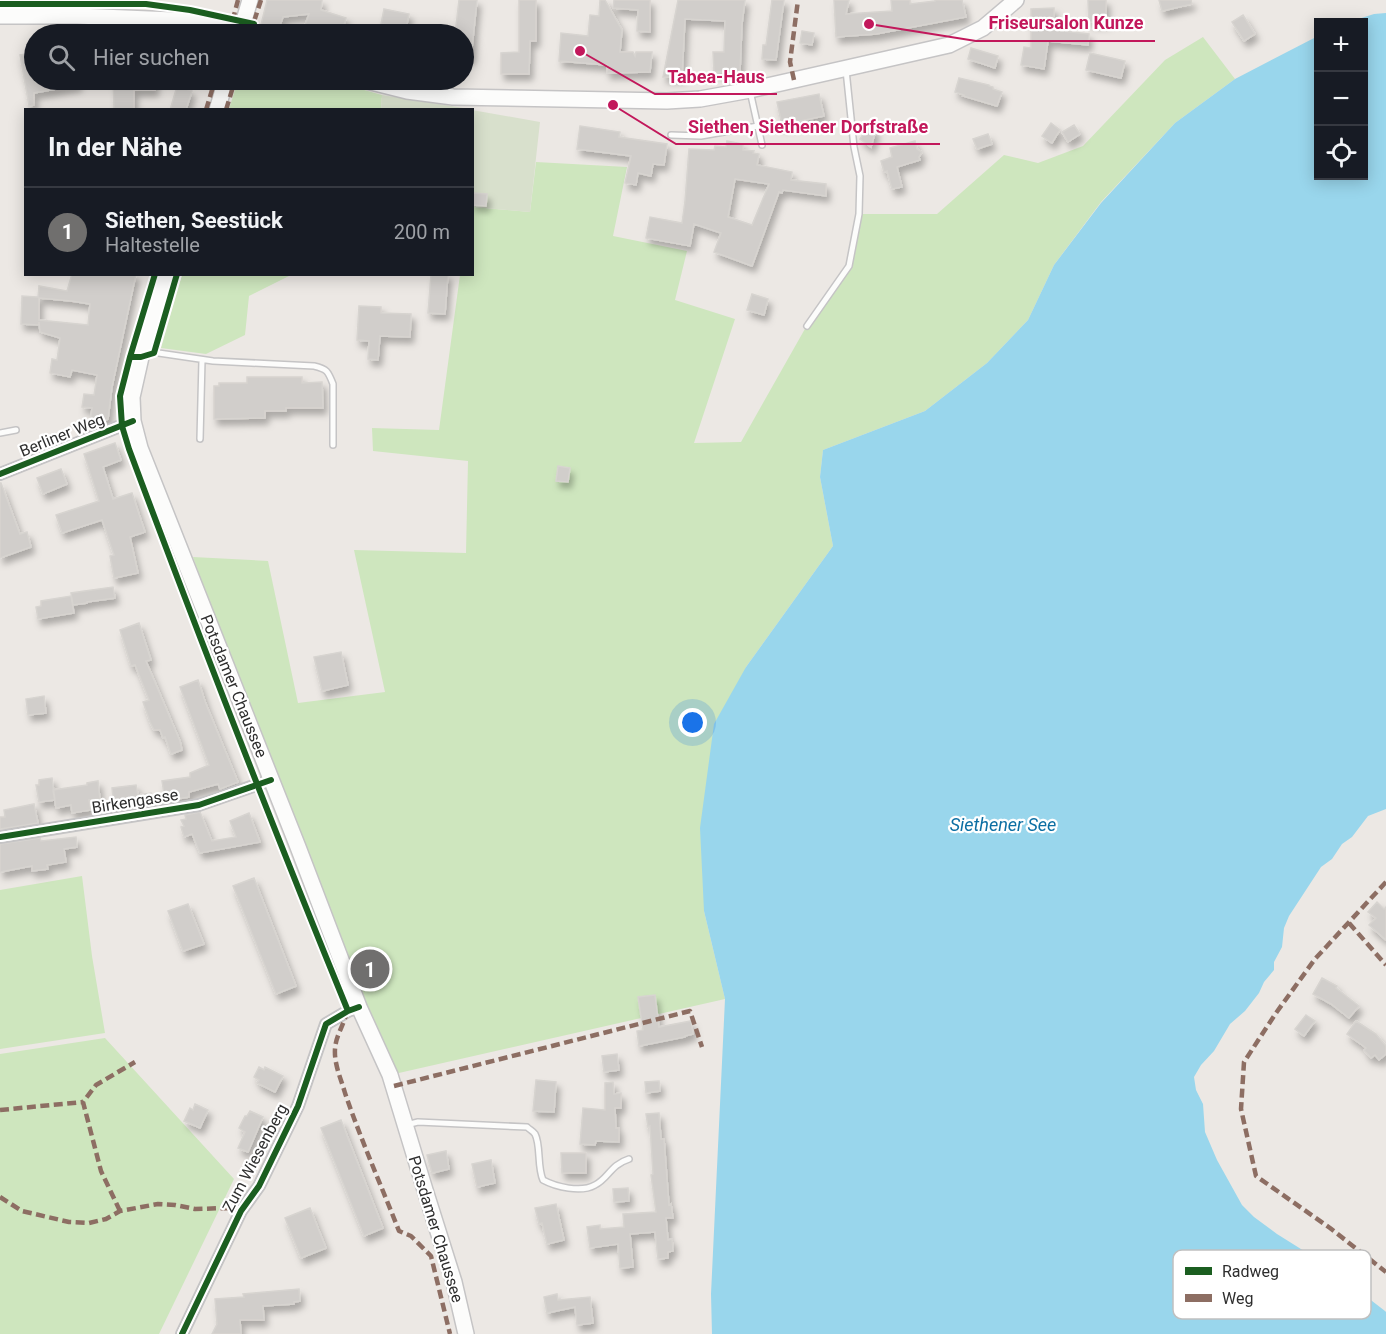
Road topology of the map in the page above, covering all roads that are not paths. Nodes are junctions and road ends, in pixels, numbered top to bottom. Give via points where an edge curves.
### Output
1 (250, 0) edge
2 (1016, 0) edge
3 (0, 16) edge
4 (211, 24) edge
5 (244, 24) edge
6 (845, 68) junction
7 (223, 90) edge
8 (403, 90) edge
9 (750, 90) junction
10 (218, 108) edge
11 (758, 126) junction
12 (671, 135) dead end
13 (762, 145) dead end
14 (166, 276) edge
15 (807, 326) dead end
16 (143, 351) junction
17 (202, 360) junction
18 (133, 421) junction
19 (16, 430) dead end
20 (0, 433) edge
21 (200, 439) dead end
22 (333, 445) dead end
23 (0, 474) edge
24 (271, 780) junction
25 (0, 837) edge
26 (359, 1007) junction
27 (405, 1125) junction
28 (629, 1159) dead end
29 (182, 1334) edge
30 (466, 1334) edge

1 - 5 main road
2 - 6 main road via 983,28 949,45
3 - 4 main road
6 - 9 main road
6 - 15 lane via 860,176 859,214 849,266
7 - 10 main road
8 - 9 main road via 453,97 667,101
9 - 11 lane
11 - 12 lane via 700,136
11 - 13 lane
14 - 16 main road, Potsdamer Chaussee
16 - 17 lane
16 - 18 main road, Potsdamer Chaussee via 132,397
17 - 21 lane
17 - 22 lane via 326,369 333,384
18 - 23 street, Berliner Weg
18 - 24 main road, Potsdamer Chaussee via 140,448
19 - 20 lane
24 - 25 street, Birkengasse via 199,805
24 - 26 main road, Potsdamer Chaussee
26 - 27 main road, Potsdamer Chaussee via 390,1075
26 - 29 street, Zum Wiesenberg via 326,1024 298,1106 259,1186 241,1211
27 - 28 lane via 418,1122 527,1127 535,1134 543,1180 567,1187 595,1185 612,1167
27 - 30 main road, Potsdamer Chaussee via 454,1282

